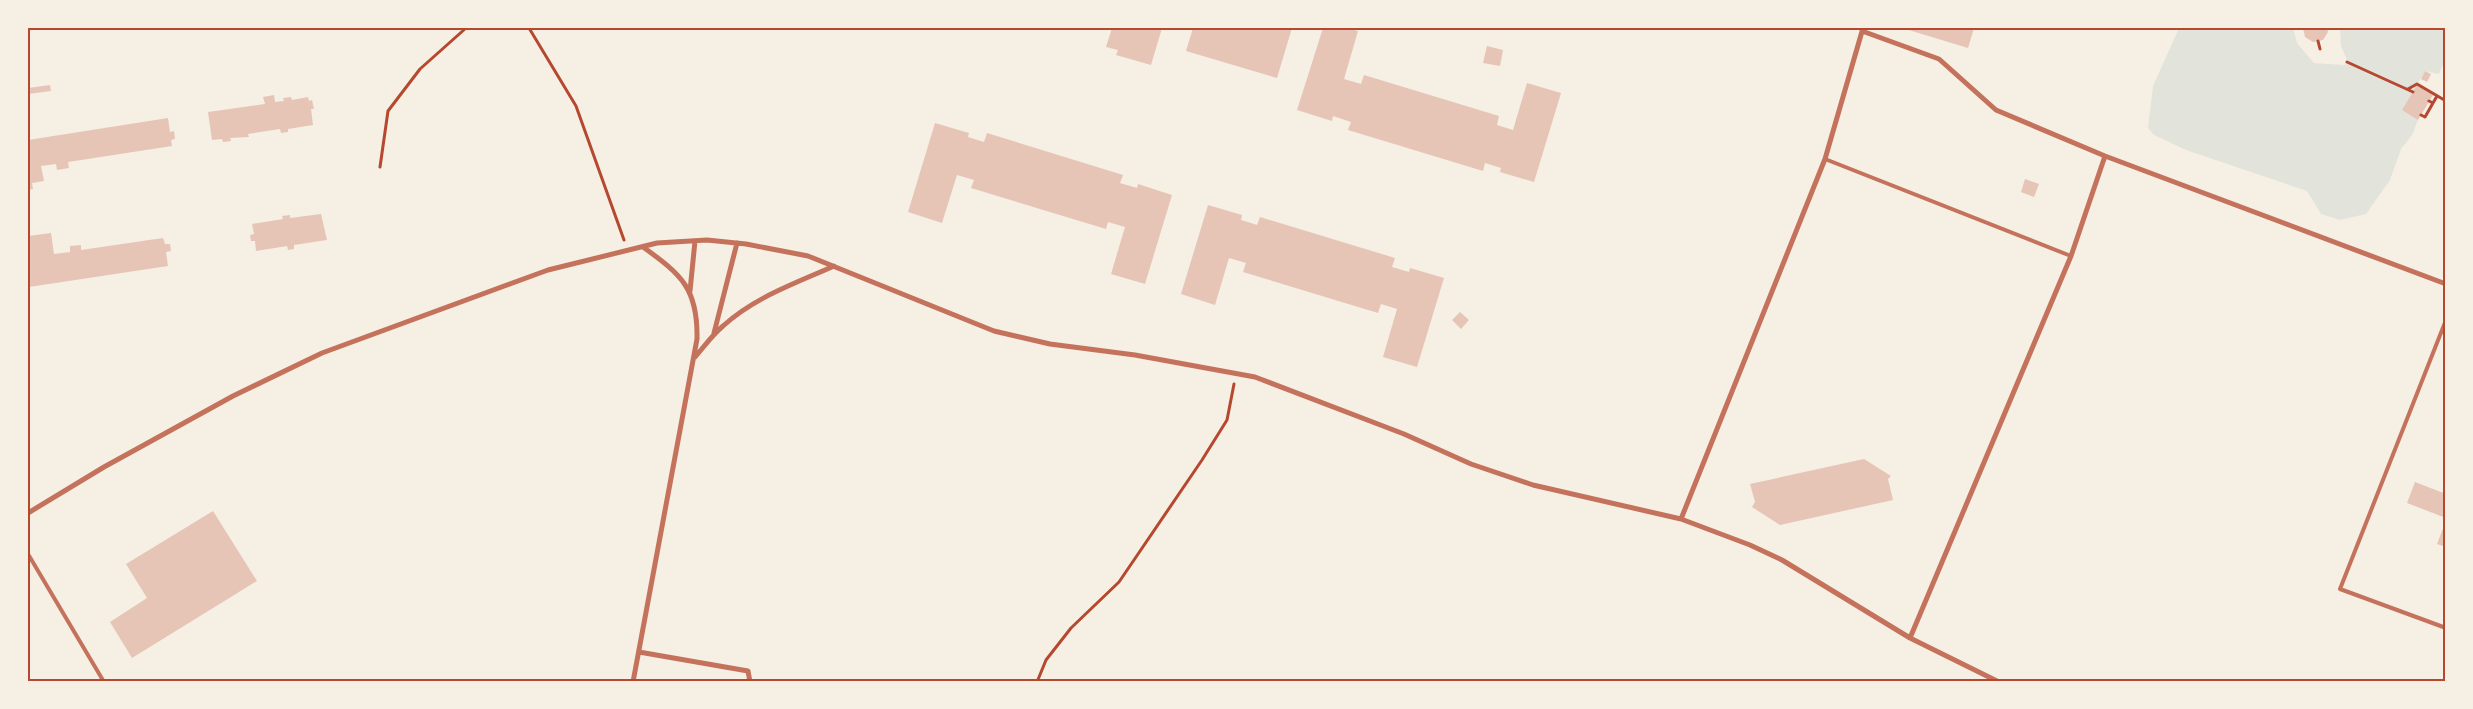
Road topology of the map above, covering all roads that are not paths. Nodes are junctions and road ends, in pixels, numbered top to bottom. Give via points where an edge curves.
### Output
1 (1863, 29) edge
2 (2106, 156) junction
3 (1825, 159) junction
4 (696, 240) junction
5 (737, 243) junction
6 (643, 247) junction
7 (2071, 256) junction
8 (834, 266) junction
9 (2446, 284) edge
10 (690, 291) junction
11 (2446, 320) edge
12 (713, 336) junction
13 (695, 358) junction
14 (28, 513) edge
15 (1681, 519) junction
16 (28, 554) edge
17 (2446, 628) edge
18 (1910, 638) junction
19 (639, 652) junction
20 (104, 682) edge
21 (633, 682) edge
22 (750, 682) edge
23 (1999, 682) edge

1 - 2 street via 1939,59 1996,110
1 - 3 street
2 - 7 street
2 - 9 street
3 - 7 lane
3 - 15 street
4 - 5 street
4 - 6 street
4 - 10 street
5 - 8 street via 808,256
5 - 12 street
6 - 10 street via 673,268
6 - 14 street via 548,270 322,353 233,396
7 - 18 street
8 - 12 street via 780,288 746,307
8 - 15 street via 994,331 1050,344 1136,354 1264,381 1404,434 1471,464 1533,485
10 - 13 street via 698,315
11 - 17 lane via 2340,589
12 - 13 street
13 - 19 street
15 - 18 street via 1782,560
16 - 20 lane
18 - 23 street
19 - 21 street
19 - 22 street via 748,671

